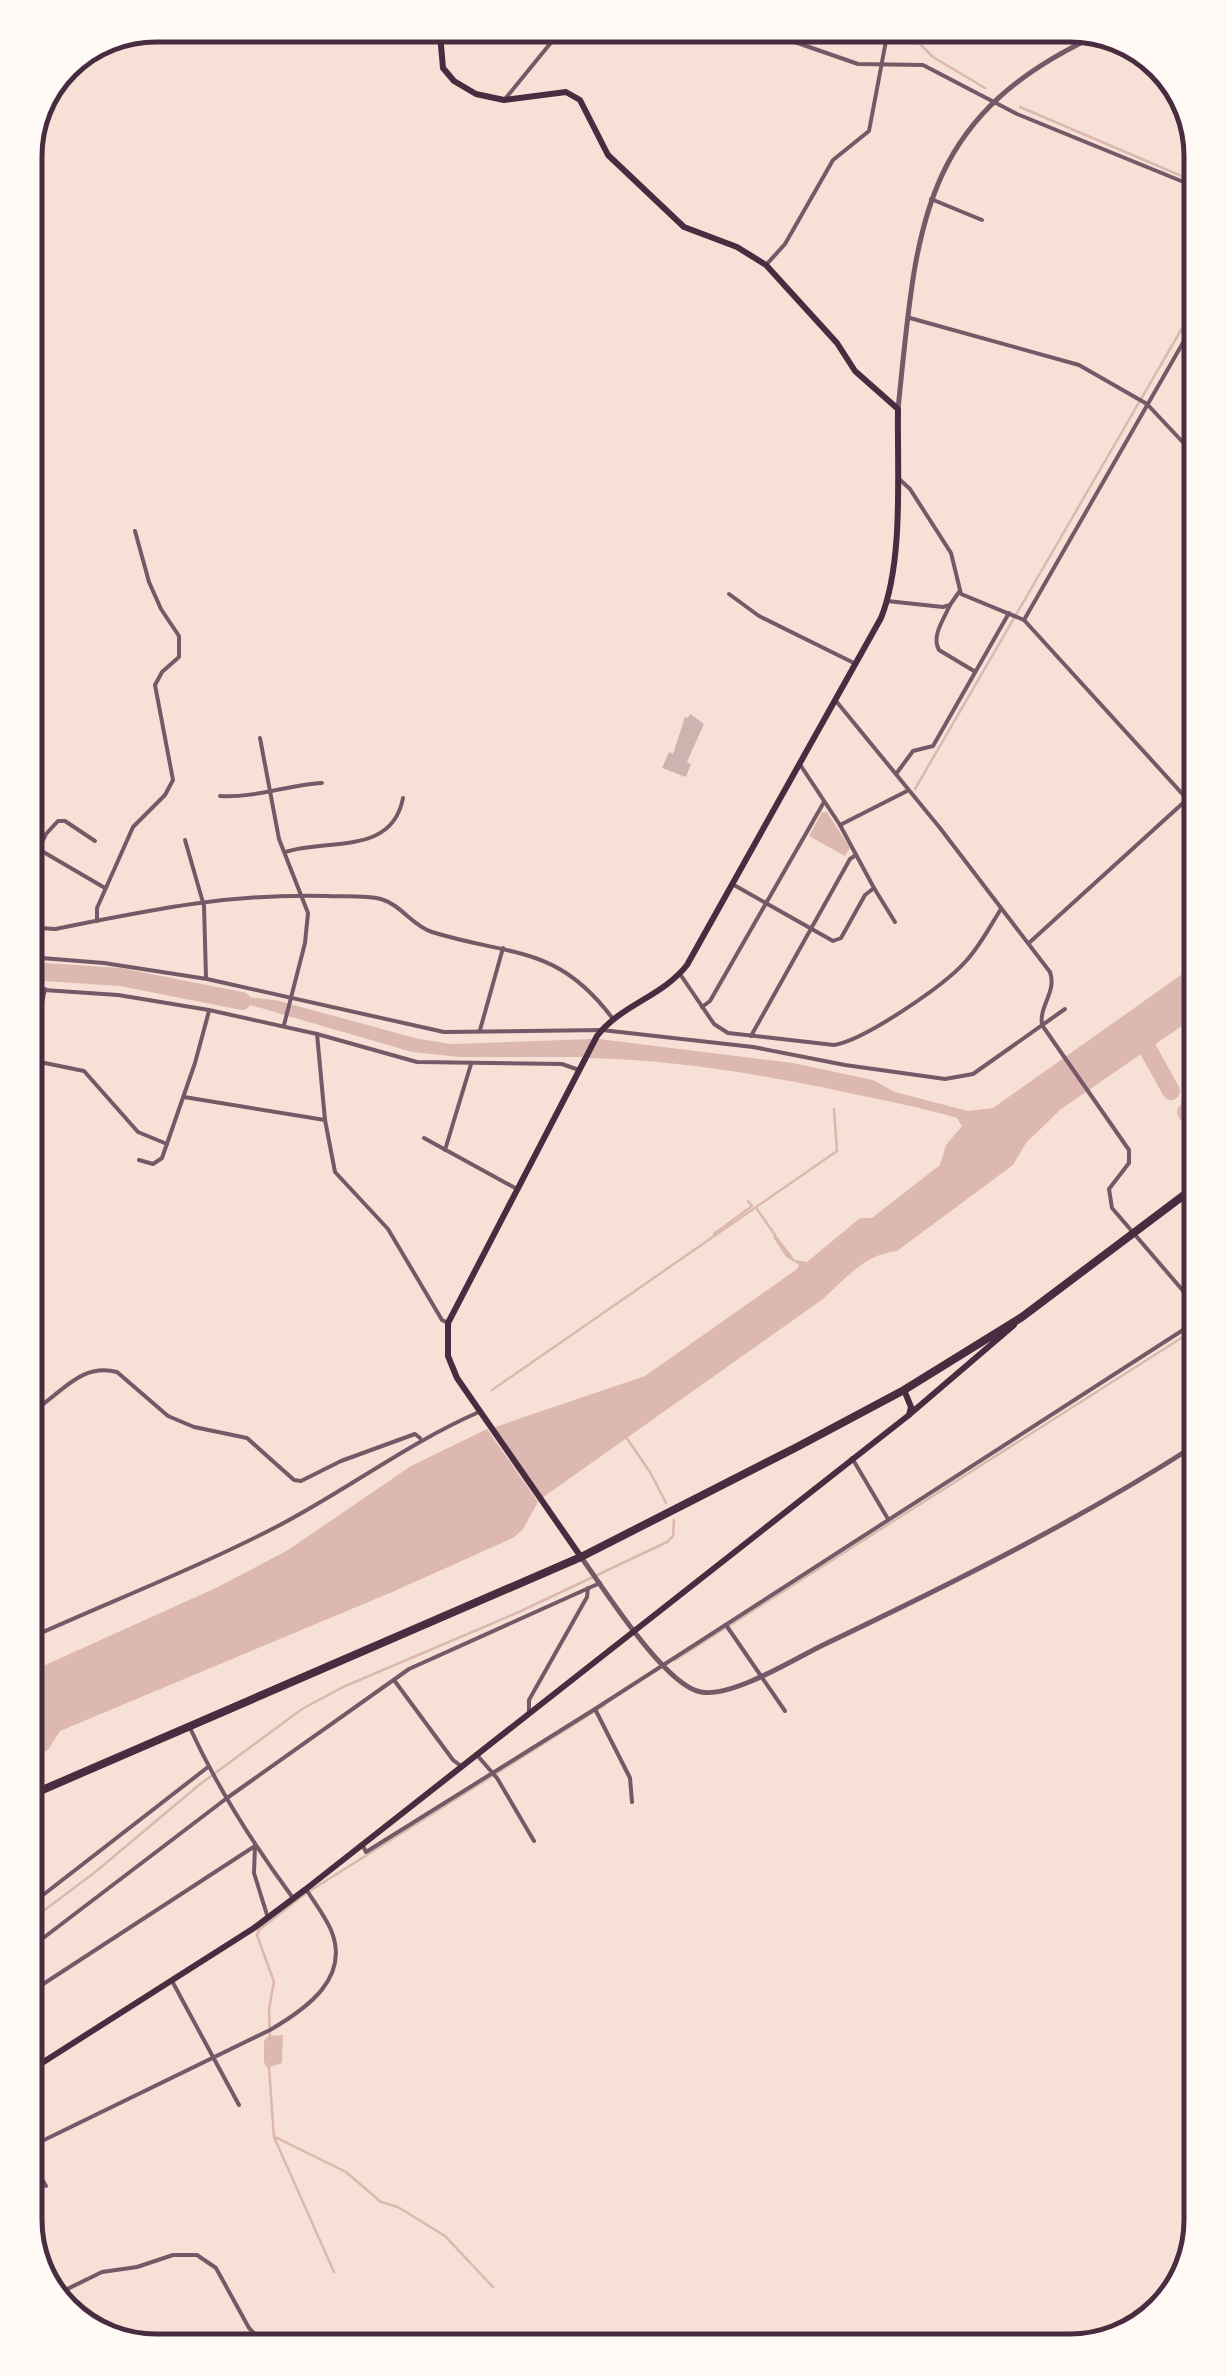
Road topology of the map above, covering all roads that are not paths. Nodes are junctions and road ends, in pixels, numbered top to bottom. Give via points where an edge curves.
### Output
1 (441, 43) edge
2 (551, 43) edge
3 (794, 43) edge
4 (885, 43) edge
5 (1082, 44) edge
6 (881, 65) junction
7 (504, 100) junction
8 (992, 103) junction
9 (1184, 183) edge
10 (931, 199) junction
11 (982, 220) dead end
12 (766, 265) junction
13 (908, 318) junction
14 (1184, 340) edge
15 (1146, 403) junction
16 (898, 409) junction
17 (1184, 443) edge
18 (897, 476) junction
19 (135, 531) dead end
20 (960, 592) junction
21 (729, 594) dead end
22 (887, 602) junction
23 (950, 605) junction
24 (1010, 614) junction
25 (1022, 619) junction
26 (856, 664) junction
27 (976, 672) junction
28 (836, 701) junction
29 (260, 738) dead end
30 (800, 763) junction
31 (896, 774) junction
32 (322, 783) dead end
33 (908, 790) junction
34 (270, 793) junction
35 (220, 796) dead end
36 (1184, 796) edge
37 (404, 798) dead end
38 (825, 801) junction
39 (1184, 802) edge
40 (840, 825) junction
41 (185, 840) dead end
42 (96, 841) dead end
43 (43, 842) edge
44 (285, 852) junction
45 (43, 853) edge
46 (856, 855) junction
47 (732, 884) junction
48 (105, 888) junction
49 (874, 888) junction
50 (302, 896) junction
51 (202, 901) junction
52 (765, 903) junction
53 (1002, 908) junction
54 (97, 920) junction
55 (896, 922) dead end
56 (43, 928) edge
57 (811, 929) junction
58 (1030, 942) junction
59 (503, 948) junction
60 (43, 959) edge
61 (680, 974) junction
62 (206, 979) junction
63 (45, 989) joint
64 (291, 998) junction
65 (43, 1000) edge
66 (702, 1007) junction
67 (1065, 1009) dead end
68 (209, 1010) junction
69 (613, 1019) junction
70 (284, 1024) junction
71 (1043, 1026) junction
72 (480, 1031) junction
73 (600, 1033) junction
74 (317, 1034) junction
75 (751, 1036) junction
76 (43, 1063) edge
77 (471, 1064) junction
78 (581, 1066) junction
79 (184, 1096) junction
80 (325, 1120) junction
81 (424, 1138) dead end
82 (166, 1144) junction
83 (445, 1150) junction
84 (139, 1160) dead end
85 (518, 1190) junction
86 (1184, 1195) edge
87 (1134, 1234) junction
88 (1184, 1294) edge
89 (1022, 1317) junction
90 (448, 1322) junction
91 (1184, 1329) edge
92 (904, 1390) junction
93 (42, 1403) edge
94 (480, 1414) junction
95 (908, 1415) junction
96 (420, 1439) junction
97 (1184, 1451) edge
98 (852, 1458) junction
99 (889, 1521) junction
100 (582, 1558) junction
101 (599, 1582) junction
102 (588, 1588) junction
103 (726, 1625) junction
104 (634, 1631) junction
105 (42, 1632) edge
106 (666, 1667) junction
107 (760, 1676) junction
108 (394, 1680) junction
109 (596, 1708) junction
110 (785, 1711) dead end
111 (529, 1713) junction
112 (190, 1728) junction
113 (476, 1754) junction
114 (461, 1766) junction
115 (209, 1768) junction
116 (492, 1773) junction
117 (42, 1790) edge
118 (227, 1798) junction
119 (632, 1802) dead end
120 (534, 1840) dead end
121 (362, 1844) junction
122 (255, 1846) junction
123 (306, 1888) junction
124 (42, 1896) edge
125 (293, 1898) junction
126 (268, 1918) junction
127 (42, 1940) edge
128 (172, 1981) junction
129 (42, 1985) edge
130 (214, 2057) junction
131 (42, 2063) edge
132 (239, 2106) dead end
133 (42, 2142) edge
134 (42, 2179) edge
135 (46, 2186) dead end
136 (66, 2289) edge
137 (254, 2333) edge

1 - 7 main road via 448,75 480,96
2 - 7 street
3 - 6 street
4 - 6 street
5 - 8 street via 1046,61
6 - 8 street via 931,68
6 - 12 street via 869,132 833,160
7 - 12 main road via 572,94 608,154 684,227
8 - 9 street
8 - 10 street via 958,143
10 - 11 street
10 - 13 street
12 - 16 main road via 855,371
13 - 15 street via 1080,365
13 - 16 street
14 - 15 street
15 - 17 street
15 - 25 street
16 - 18 main road
18 - 20 street via 951,552
18 - 22 main road
19 - 48 street via 149,582 181,641 180,656 154,684 173,780 133,828
20 - 23 street
20 - 24 street
21 - 26 street
22 - 23 street
22 - 26 main road
23 - 27 street via 936,645
24 - 25 street
24 - 27 street
25 - 36 street
26 - 28 main road
27 - 31 street via 933,746 914,750
28 - 30 main road
28 - 31 street
29 - 34 street
30 - 38 street
30 - 47 main road
31 - 33 street
32 - 34 street
33 - 40 street
33 - 53 street
34 - 35 street
34 - 44 street
37 - 44 street via 400,816 384,832
38 - 40 street
38 - 52 street
39 - 58 street
40 - 46 street
41 - 51 street
42 - 43 street via 61,820
44 - 50 street
45 - 48 street
46 - 49 street
46 - 57 street
47 - 52 street
47 - 61 main road
48 - 54 street
49 - 55 street
49 - 57 street via 838,940
50 - 51 street
50 - 59 street via 385,900 433,932
50 - 64 street via 306,942
51 - 54 street
51 - 62 street
52 - 57 street
52 - 66 street
53 - 58 street
53 - 75 street via 962,966 862,1037 834,1046
54 - 56 street
57 - 75 street
58 - 71 street via 1053,980
59 - 69 street via 572,975
59 - 72 street
60 - 62 street
61 - 66 street
61 - 69 main road
62 - 64 street
63 - 65 street
63 - 68 street
64 - 70 street
64 - 72 street via 444,1032
66 - 75 street via 721,1029
67 - 71 street
68 - 70 street
68 - 79 street
69 - 73 main road
70 - 74 street
71 - 73 street via 972,1074 945,1079 752,1047
71 - 87 street via 1128,1147 1129,1164 1109,1198
72 - 73 street
73 - 78 main road
74 - 77 street via 417,1062
74 - 80 street
76 - 82 street via 84,1072 138,1132
77 - 78 street
77 - 83 street
78 - 85 main road
79 - 80 street
79 - 82 street
80 - 90 street via 334,1172 388,1229
81 - 83 street
82 - 84 street via 157,1163
83 - 85 street
85 - 90 main road
86 - 87 highway
87 - 88 street
87 - 89 highway
89 - 92 highway
89 - 95 main road
90 - 94 main road via 451,1368
91 - 99 street
92 - 95 main road
92 - 100 highway
93 - 96 street via 74,1378 110,1370 168,1416 246,1438 301,1481 384,1444 415,1434
94 - 96 street
94 - 100 main road
95 - 98 main road
96 - 105 street via 274,1528
97 - 107 street via 932,1592
98 - 99 street
98 - 104 main road
99 - 103 street
100 - 101 street
100 - 112 highway
101 - 102 street
101 - 104 street
102 - 108 street
102 - 111 street via 528,1700
103 - 106 street
103 - 107 street
104 - 106 street
104 - 111 main road
106 - 107 street via 683,1685 709,1693
106 - 109 street
107 - 110 street
108 - 114 street
108 - 118 street
109 - 116 street
109 - 119 street via 630,1778
111 - 113 main road
112 - 115 street
112 - 117 highway
113 - 114 main road
113 - 116 street
114 - 121 main road
115 - 118 street
115 - 124 street
116 - 120 street
116 - 121 street via 366,1852
118 - 122 street
118 - 127 street
121 - 123 main road
122 - 125 street
122 - 126 street via 254,1873
122 - 129 street
123 - 125 main road
123 - 130 street via 334,1938 329,1983 292,2018
125 - 126 main road
126 - 128 main road
128 - 130 street
128 - 131 main road
130 - 132 street
130 - 133 street
134 - 135 street
136 - 137 street via 102,2272 197,2255 216,2268

